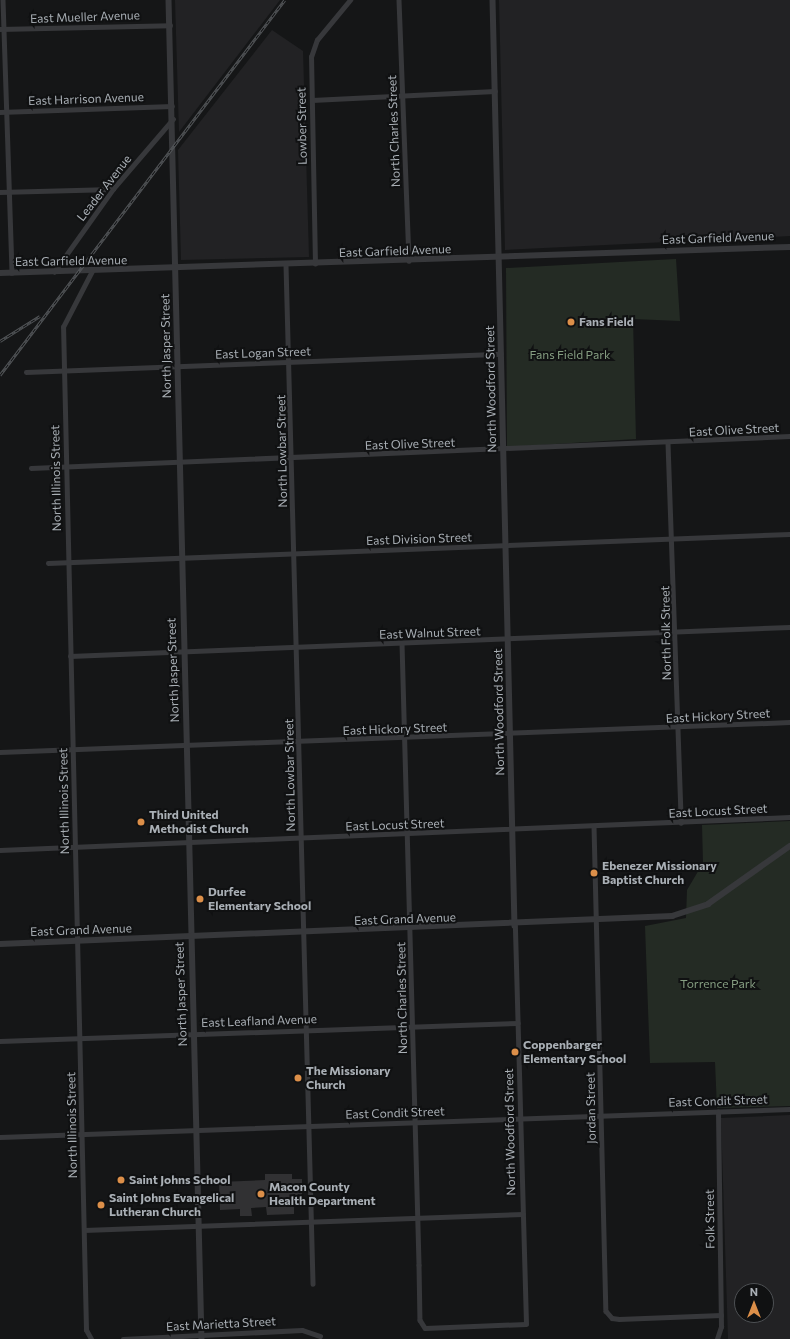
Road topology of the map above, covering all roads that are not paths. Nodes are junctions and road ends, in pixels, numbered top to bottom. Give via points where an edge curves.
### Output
1 (3, 0) edge
2 (169, 0) edge
3 (350, 0) edge
4 (399, 0) edge
5 (493, 0) edge
6 (170, 25) junction
7 (2, 29) edge
8 (495, 91) junction
9 (402, 95) junction
10 (312, 100) junction
11 (172, 106) junction
12 (7, 111) junction
13 (0, 112) edge
14 (173, 119) junction
15 (113, 189) junction
16 (0, 192) edge
17 (9, 192) junction
18 (790, 247) edge
19 (500, 259) junction
20 (409, 261) junction
21 (315, 264) junction
22 (286, 266) junction
23 (175, 269) junction
24 (92, 271) junction
25 (54, 272) junction
26 (0, 273) edge
27 (12, 273) junction
28 (501, 354) junction
29 (290, 362) junction
30 (177, 366) junction
31 (63, 371) junction
32 (26, 372) dead end
33 (790, 436) edge
34 (668, 443) junction
35 (504, 450) junction
36 (292, 458) junction
37 (179, 461) junction
38 (66, 466) junction
39 (31, 468) dead end
40 (790, 534) edge
41 (673, 540) junction
42 (506, 546) junction
43 (294, 554) junction
44 (181, 558) junction
45 (68, 562) junction
46 (48, 563) dead end
47 (790, 627) edge
48 (677, 633) junction
49 (509, 640) junction
50 (402, 643) junction
51 (296, 648) junction
52 (184, 652) junction
53 (70, 656) junction
54 (790, 722) edge
55 (677, 728) junction
56 (511, 735) junction
57 (405, 738) junction
58 (300, 743) junction
59 (186, 745) junction
60 (73, 750) junction
61 (0, 752) edge
62 (790, 817) edge
63 (681, 823) junction
64 (594, 826) junction
65 (514, 829) junction
66 (407, 834) junction
67 (302, 839) junction
68 (188, 842) junction
69 (75, 846) junction
70 (790, 846) edge
71 (0, 850) edge
72 (598, 922) junction
73 (515, 926) junction
74 (410, 930) junction
75 (304, 934) junction
76 (190, 937) junction
77 (77, 942) junction
78 (0, 944) edge
79 (518, 1023) junction
80 (413, 1027) junction
81 (306, 1029) junction
82 (194, 1034) junction
83 (80, 1038) junction
84 (0, 1041) edge
85 (790, 1109) edge
86 (718, 1112) junction
87 (600, 1115) junction
88 (521, 1118) junction
89 (415, 1122) junction
90 (309, 1126) junction
91 (195, 1131) junction
92 (82, 1134) junction
93 (0, 1137) edge
94 (523, 1214) junction
95 (417, 1218) junction
96 (311, 1220) junction
97 (197, 1226) junction
98 (84, 1230) junction
99 (313, 1284) dead end
100 (721, 1315) junction
101 (425, 1328) joint
102 (320, 1336) dead end
103 (202, 1337) edge
104 (90, 1339) edge
105 (123, 1339) edge
106 (717, 1339) edge

1 - 7 street
2 - 6 street, North Jasper Street
3 - 10 street, Lowber Street via 317,40 311,57
4 - 9 street, North Charles Street
5 - 8 street, North Woodford Street
6 - 7 street, East Mueller Avenue
6 - 11 street, North Jasper Street
7 - 12 street
8 - 9 street
8 - 19 street, North Woodford Street
9 - 10 street
9 - 20 street, North Charles Street
10 - 21 street, Lowber Street
11 - 12 street, East Harrison Avenue
11 - 14 street, North Jasper Street
12 - 13 street, East Harrison Avenue
12 - 17 street
14 - 15 street, Leader Avenue
14 - 23 street, North Jasper Street
15 - 17 street
15 - 25 street, Leader Avenue
16 - 17 street
17 - 27 street
18 - 19 street, East Garfield Avenue
19 - 20 street, East Garfield Avenue
19 - 28 street, North Woodford Street
20 - 21 street, East Garfield Avenue
21 - 22 street, East Garfield Avenue
22 - 23 street, East Garfield Avenue
22 - 29 street, North Lowbar Street
23 - 24 street, East Garfield Avenue
23 - 30 street, North Jasper Street
24 - 25 street, East Garfield Avenue
24 - 31 street, North Illinois Street via 63,327
25 - 27 street, East Garfield Avenue
26 - 27 street, East Garfield Avenue
28 - 29 street, East Logan Street
28 - 35 street, North Woodford Street
29 - 30 street, East Logan Street
29 - 36 street, North Lowbar Street
30 - 31 street, East Logan Street
30 - 37 street, North Jasper Street
31 - 32 street, East Logan Street
31 - 38 street, North Illinois Street
33 - 34 street, East Olive Street
34 - 35 street, East Olive Street
34 - 41 street, North Folk Street
35 - 36 street, East Olive Street
35 - 42 street, North Woodford Street
36 - 37 street, East Olive Street
36 - 43 street, North Lowbar Street
37 - 38 street, East Olive Street
37 - 44 street, North Jasper Street
38 - 39 street, East Olive Street
38 - 45 street, North Illinois Street
40 - 41 street, East Division Street
41 - 42 street, East Division Street
41 - 48 street, North Folk Street
42 - 43 street, East Division Street
42 - 49 street, North Woodford Street
43 - 44 street, East Division Street
43 - 51 street, North Lowbar Street
44 - 45 street, East Division Street
44 - 52 street, North Jasper Street
45 - 46 street, East Division Street
45 - 53 street, North Illinois Street
47 - 48 street, East Walnut Street
48 - 49 street, East Walnut Street
48 - 55 street, North Folk Street
49 - 50 street, East Walnut Street
49 - 56 street, North Woodford Street
50 - 51 street, East Walnut Street
50 - 57 street, North Charles Street
51 - 52 street, East Walnut Street
51 - 58 street, North Lowbar Street
52 - 53 street, East Walnut Street
52 - 59 street, North Jasper Street
53 - 60 street, North Illinois Street
54 - 55 street, East Hickory Street
55 - 56 street, East Hickory Street
55 - 63 street, North Folk Street
56 - 57 street, East Hickory Street
56 - 65 street, North Woodford Street
57 - 58 street, East Hickory Street
57 - 66 street, North Charles Street
58 - 59 street, East Hickory Street
58 - 67 street, North Lowbar Street
59 - 60 street, East Hickory Street
59 - 68 street, North Jasper Street
60 - 61 street, East Hickory Street
60 - 69 street, North Illinois Street
62 - 63 street, East Locust Street
63 - 64 street, East Locust Street
64 - 65 street, East Locust Street
64 - 72 street, Jordan Street
65 - 66 street, East Locust Street
65 - 73 street, North Woodford Street
66 - 67 street, East Locust Street
66 - 74 street, North Charles Street
67 - 68 street, East Locust Street
67 - 75 street, North Lowbar Street
68 - 69 street, East Locust Street
68 - 76 street, North Jasper Street
69 - 71 street, East Locust Street
69 - 77 street, North Illinois Street
70 - 72 street, East Grand Avenue via 708,904 672,916
72 - 73 street, East Grand Avenue
72 - 87 street, Jordan Street
73 - 74 street, East Grand Avenue
73 - 79 street, North Woodford Street
74 - 75 street, East Grand Avenue
74 - 80 street, North Charles Street
75 - 76 street, East Grand Avenue
75 - 81 street, North Lowbar Street
76 - 77 street, East Grand Avenue
76 - 82 street, North Jasper Street
77 - 78 street, East Grand Avenue
77 - 83 street, North Illinois Street
79 - 80 street, East Leafland Avenue
79 - 88 street, North Woodford Street
80 - 81 street, East Leafland Avenue
80 - 89 street, North Charles Street
81 - 82 street, East Leafland Avenue
81 - 90 street, North Lowbar Street
82 - 83 street, East Leafland Avenue
82 - 91 street, North Jasper Street
83 - 84 street, East Leafland Avenue
83 - 92 street, North Illinois Street
85 - 86 street, East Condit Street
86 - 87 street, East Condit Street
86 - 100 street, Folk Street
87 - 88 street, East Condit Street
87 - 100 street, Jordan Street via 606,1308 609,1317
88 - 89 street, East Condit Street
88 - 94 street, North Woodford Street
89 - 90 street, East Condit Street
89 - 95 street, North Charles Street
90 - 91 street, East Condit Street
90 - 96 street, North Lowbar Street
91 - 92 street, East Condit Street
91 - 97 street, North Jasper Street
92 - 93 street, East Condit Street
92 - 98 street, North Illinois Street
94 - 95 street
94 - 101 street, North Woodford Street via 526,1324
95 - 96 street
95 - 101 street, North Charles Street via 420,1320
96 - 97 street
96 - 99 street, North Lowbar Street
97 - 98 street
97 - 103 street, North Jasper Street
98 - 104 street, North Illinois Street
100 - 106 street, Folk Street
102 - 103 street, East Marietta Street via 302,1330
103 - 105 street, East Marietta Street

